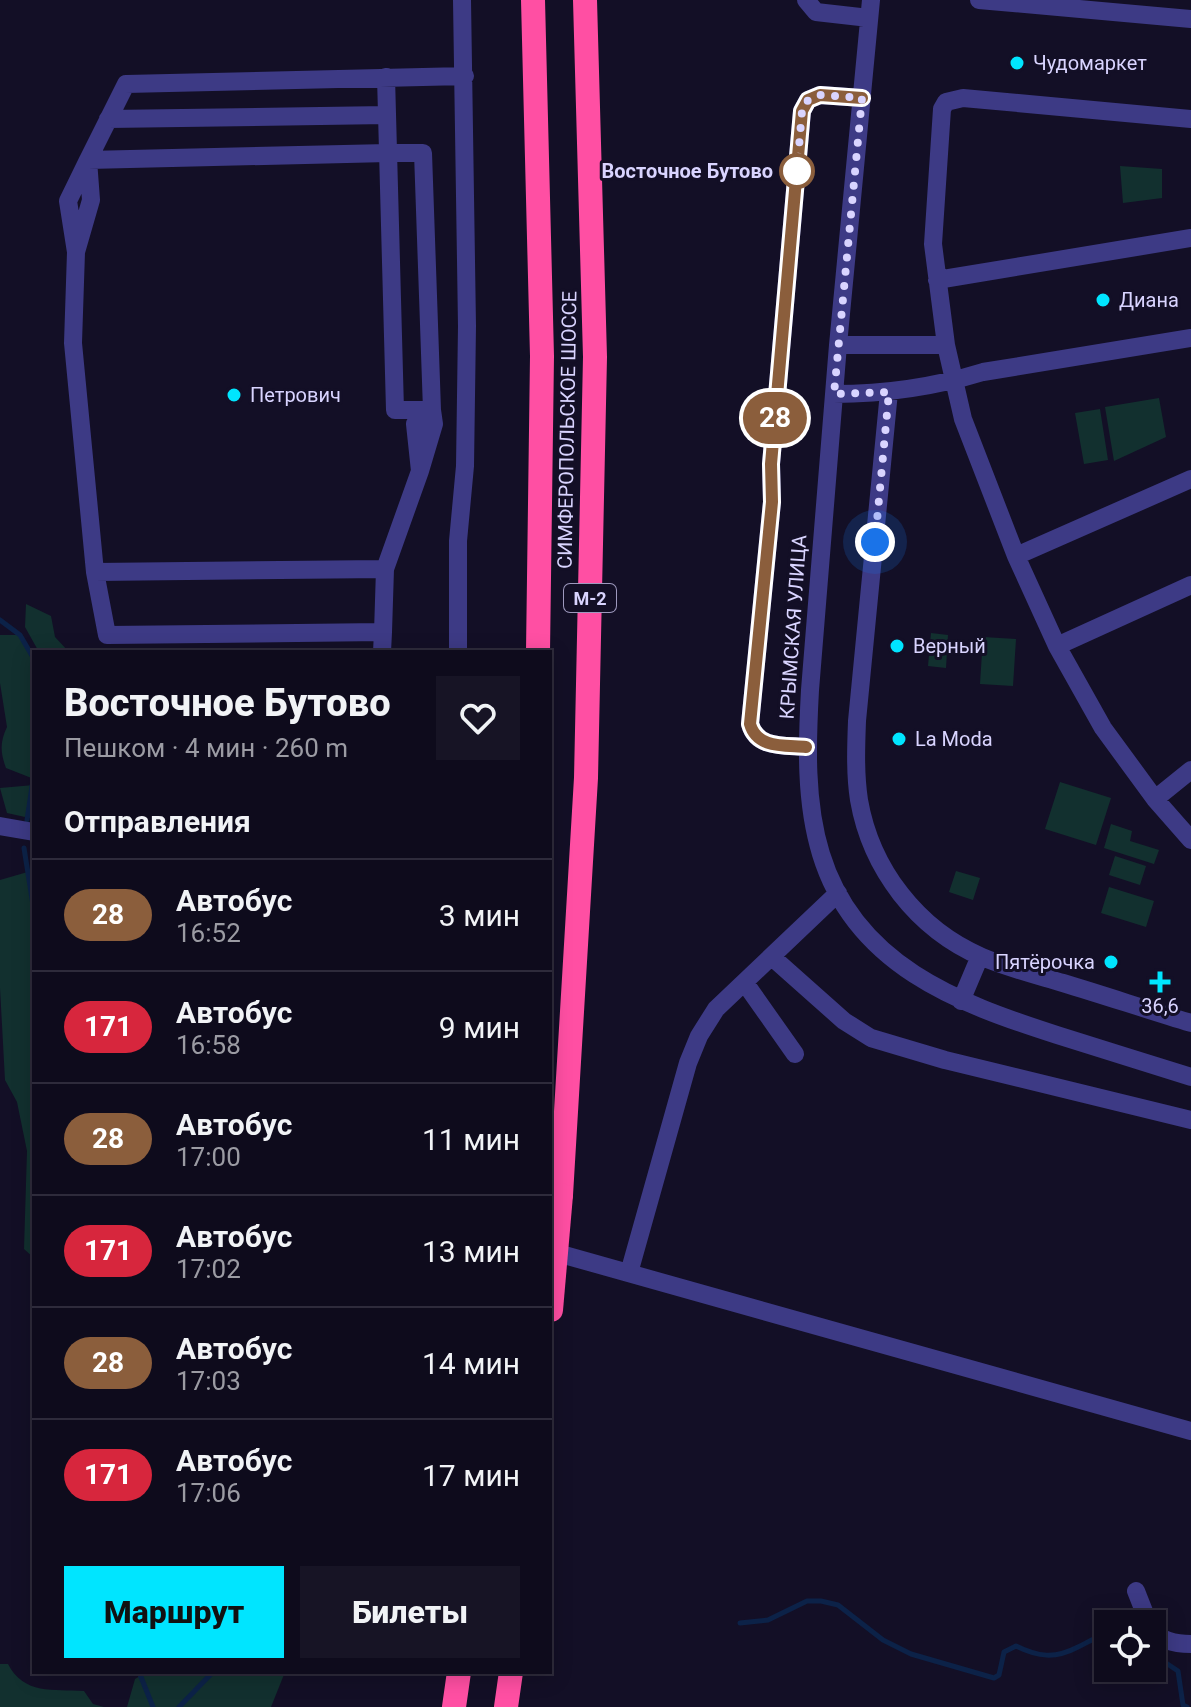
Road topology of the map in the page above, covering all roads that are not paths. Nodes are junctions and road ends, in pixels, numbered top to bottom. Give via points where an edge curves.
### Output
1 (462, 0) edge
2 (533, 0) edge
3 (585, 0) edge
4 (806, 0) edge
5 (979, 0) edge
6 (870, 9) edge
7 (1191, 19) edge
8 (465, 76) junction
9 (386, 77) junction
10 (862, 98) junction
11 (387, 115) junction
12 (108, 119) junction
13 (1191, 119) edge
14 (388, 153) junction
15 (88, 160) junction
16 (1191, 238) edge
17 (937, 280) junction
18 (1191, 338) edge
19 (838, 345) junction
20 (946, 345) junction
21 (955, 380) junction
22 (889, 392) junction
23 (834, 394) junction
24 (432, 410) junction
25 (1191, 479) edge
26 (1016, 556) junction
27 (385, 569) junction
28 (95, 572) junction
29 (1191, 585) edge
30 (383, 632) junction
31 (110, 643) edge
32 (1057, 646) junction
33 (382, 650) edge
34 (458, 650) edge
35 (538, 650) edge
36 (806, 747) junction
37 (1191, 770) edge
38 (1155, 799) junction
39 (0, 826) edge
40 (32, 832) edge
41 (1191, 840) edge
42 (838, 893) junction
43 (980, 956) junction
44 (772, 957) junction
45 (745, 983) junction
46 (961, 1001) junction
47 (1191, 1023) edge
48 (795, 1054) dead end
49 (1191, 1077) edge
50 (1191, 1120) edge
51 (552, 1252) edge
52 (629, 1273) junction
53 (552, 1305) edge
54 (1191, 1431) edge
55 (1136, 1591) dead end
56 (1143, 1610) edge
57 (1166, 1640) edge
58 (1191, 1644) edge
59 (459, 1674) edge
60 (511, 1674) edge
61 (454, 1707) edge
62 (506, 1707) edge

1 - 8 street
2 - 35 highway, СИМФЕРОПОЛЬСКОЕ ШОССЕ / М-2 via 542,356
3 - 53 highway, СИМФЕРОПОЛЬСКОЕ ШОССЕ / М-2, bridge via 595,357 586,778
4 - 6 street via 816,12
5 - 7 street
6 - 10 street, КРЫМСКАЯ УЛИЦА
8 - 9 street
8 - 34 street via 466,419
9 - 11 street
9 - 12 street via 126,84
10 - 19 street, КРЫМСКАЯ УЛИЦА
10 - 36 street via 820,95 808,100 802,111 774,433 750,724 762,742
11 - 12 street
11 - 14 street
12 - 15 street
13 - 17 street via 963,98 946,102 933,244
14 - 15 street
14 - 24 street via 423,153
14 - 24 street via 395,410
15 - 28 street via 68,201 76,252 73,343
16 - 17 street
17 - 20 street
18 - 21 street
19 - 20 street
19 - 23 street, КРЫМСКАЯ УЛИЦА
20 - 21 street
21 - 22 street
21 - 26 street via 963,419
22 - 23 street
22 - 43 street via 857,721 859,801 876,856 891,882 918,915
23 - 36 street, КРЫМСКАЯ УЛИЦА
24 - 27 street via 415,424 420,471
25 - 26 street
26 - 32 street
27 - 28 street
27 - 30 street
28 - 31 street
29 - 32 street
30 - 31 street
30 - 33 street
32 - 38 street via 1103,728
36 - 42 street, КРЫМСКАЯ УЛИЦА via 821,854
37 - 38 street
38 - 41 street
39 - 40 street
42 - 44 street
42 - 46 street, КРЫМСКАЯ УЛИЦА via 886,953
43 - 46 street
43 - 47 street
44 - 45 street
44 - 50 street via 871,1038
45 - 48 street
45 - 52 street via 716,1009 688,1063
46 - 49 street, КРЫМСКАЯ УЛИЦА
51 - 52 street
52 - 54 street
55 - 56 street
57 - 58 street
59 - 61 highway
60 - 62 highway

